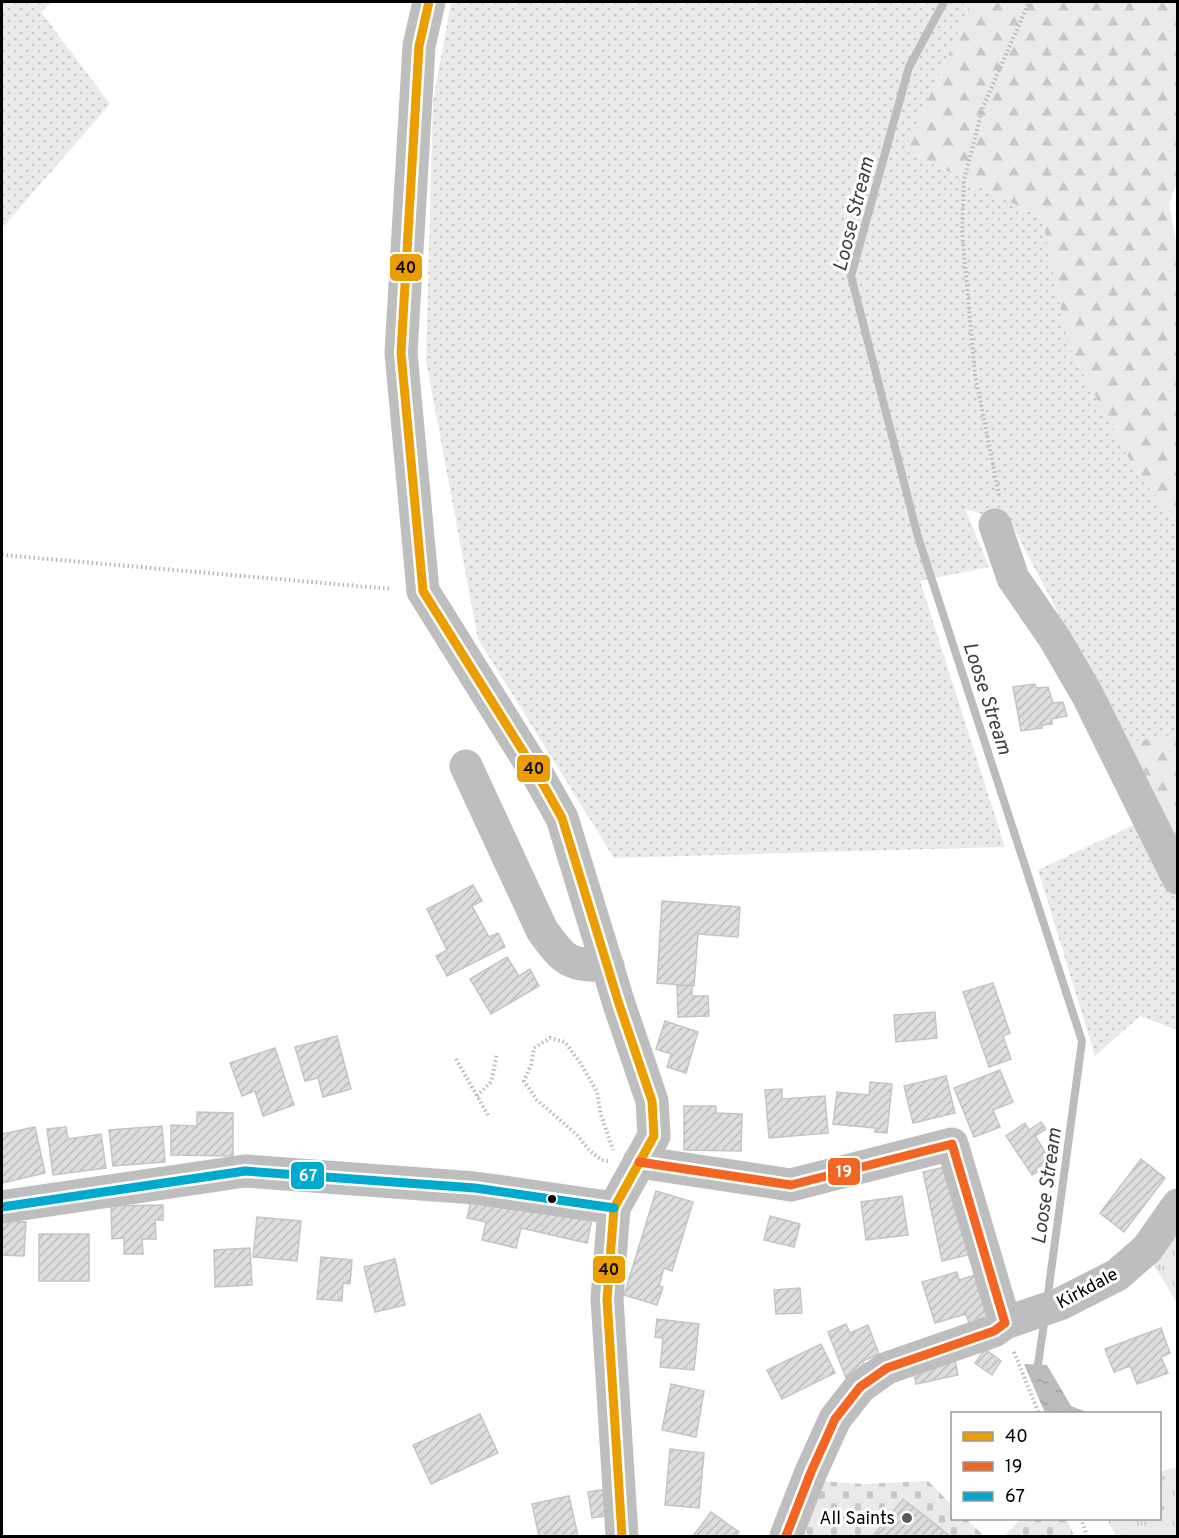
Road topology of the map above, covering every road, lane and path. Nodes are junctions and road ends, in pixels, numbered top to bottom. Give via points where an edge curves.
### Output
1 (429, 2) edge
2 (1029, 2) edge
3 (995, 525) joint
4 (2, 555) edge
5 (423, 591) junction
6 (466, 766) dead end
7 (1178, 878) edge
8 (608, 966) junction
9 (497, 1054) dead end
10 (456, 1059) dead end
11 (477, 1095) junction
12 (489, 1117) dead end
13 (632, 1166) junction
14 (1178, 1204) edge
15 (2, 1207) edge
16 (614, 1208) junction
17 (1032, 1313) junction
18 (1039, 1412) edge
19 (1082, 1520) edge
20 (622, 1536) edge
21 (786, 1536) edge
22 (1087, 1536) edge

1 - 5 street via 419,46 401,353
2 - 3 path via 983,107 964,180 962,230 975,375 1000,499
3 - 7 street via 1013,578 1088,696
4 - 5 path
5 - 8 street via 562,818
6 - 8 street via 542,930 560,954 580,966
8 - 13 street via 652,1101 654,1136
9 - 11 path via 491,1082
10 - 11 path
11 - 12 path
13 - 13 path via 612,1149 597,1092 565,1042 550,1038 534,1048 524,1081 537,1100 602,1160
13 - 16 street
13 - 17 street via 790,1185 952,1144
14 - 17 street, Kirkdale via 1146,1249 1117,1275
15 - 16 street via 245,1171 475,1188
16 - 20 street via 607,1299
17 - 18 path via 1007,1337
17 - 21 street, Kirkdale via 994,1331 887,1368 860,1387 835,1419
19 - 22 path

